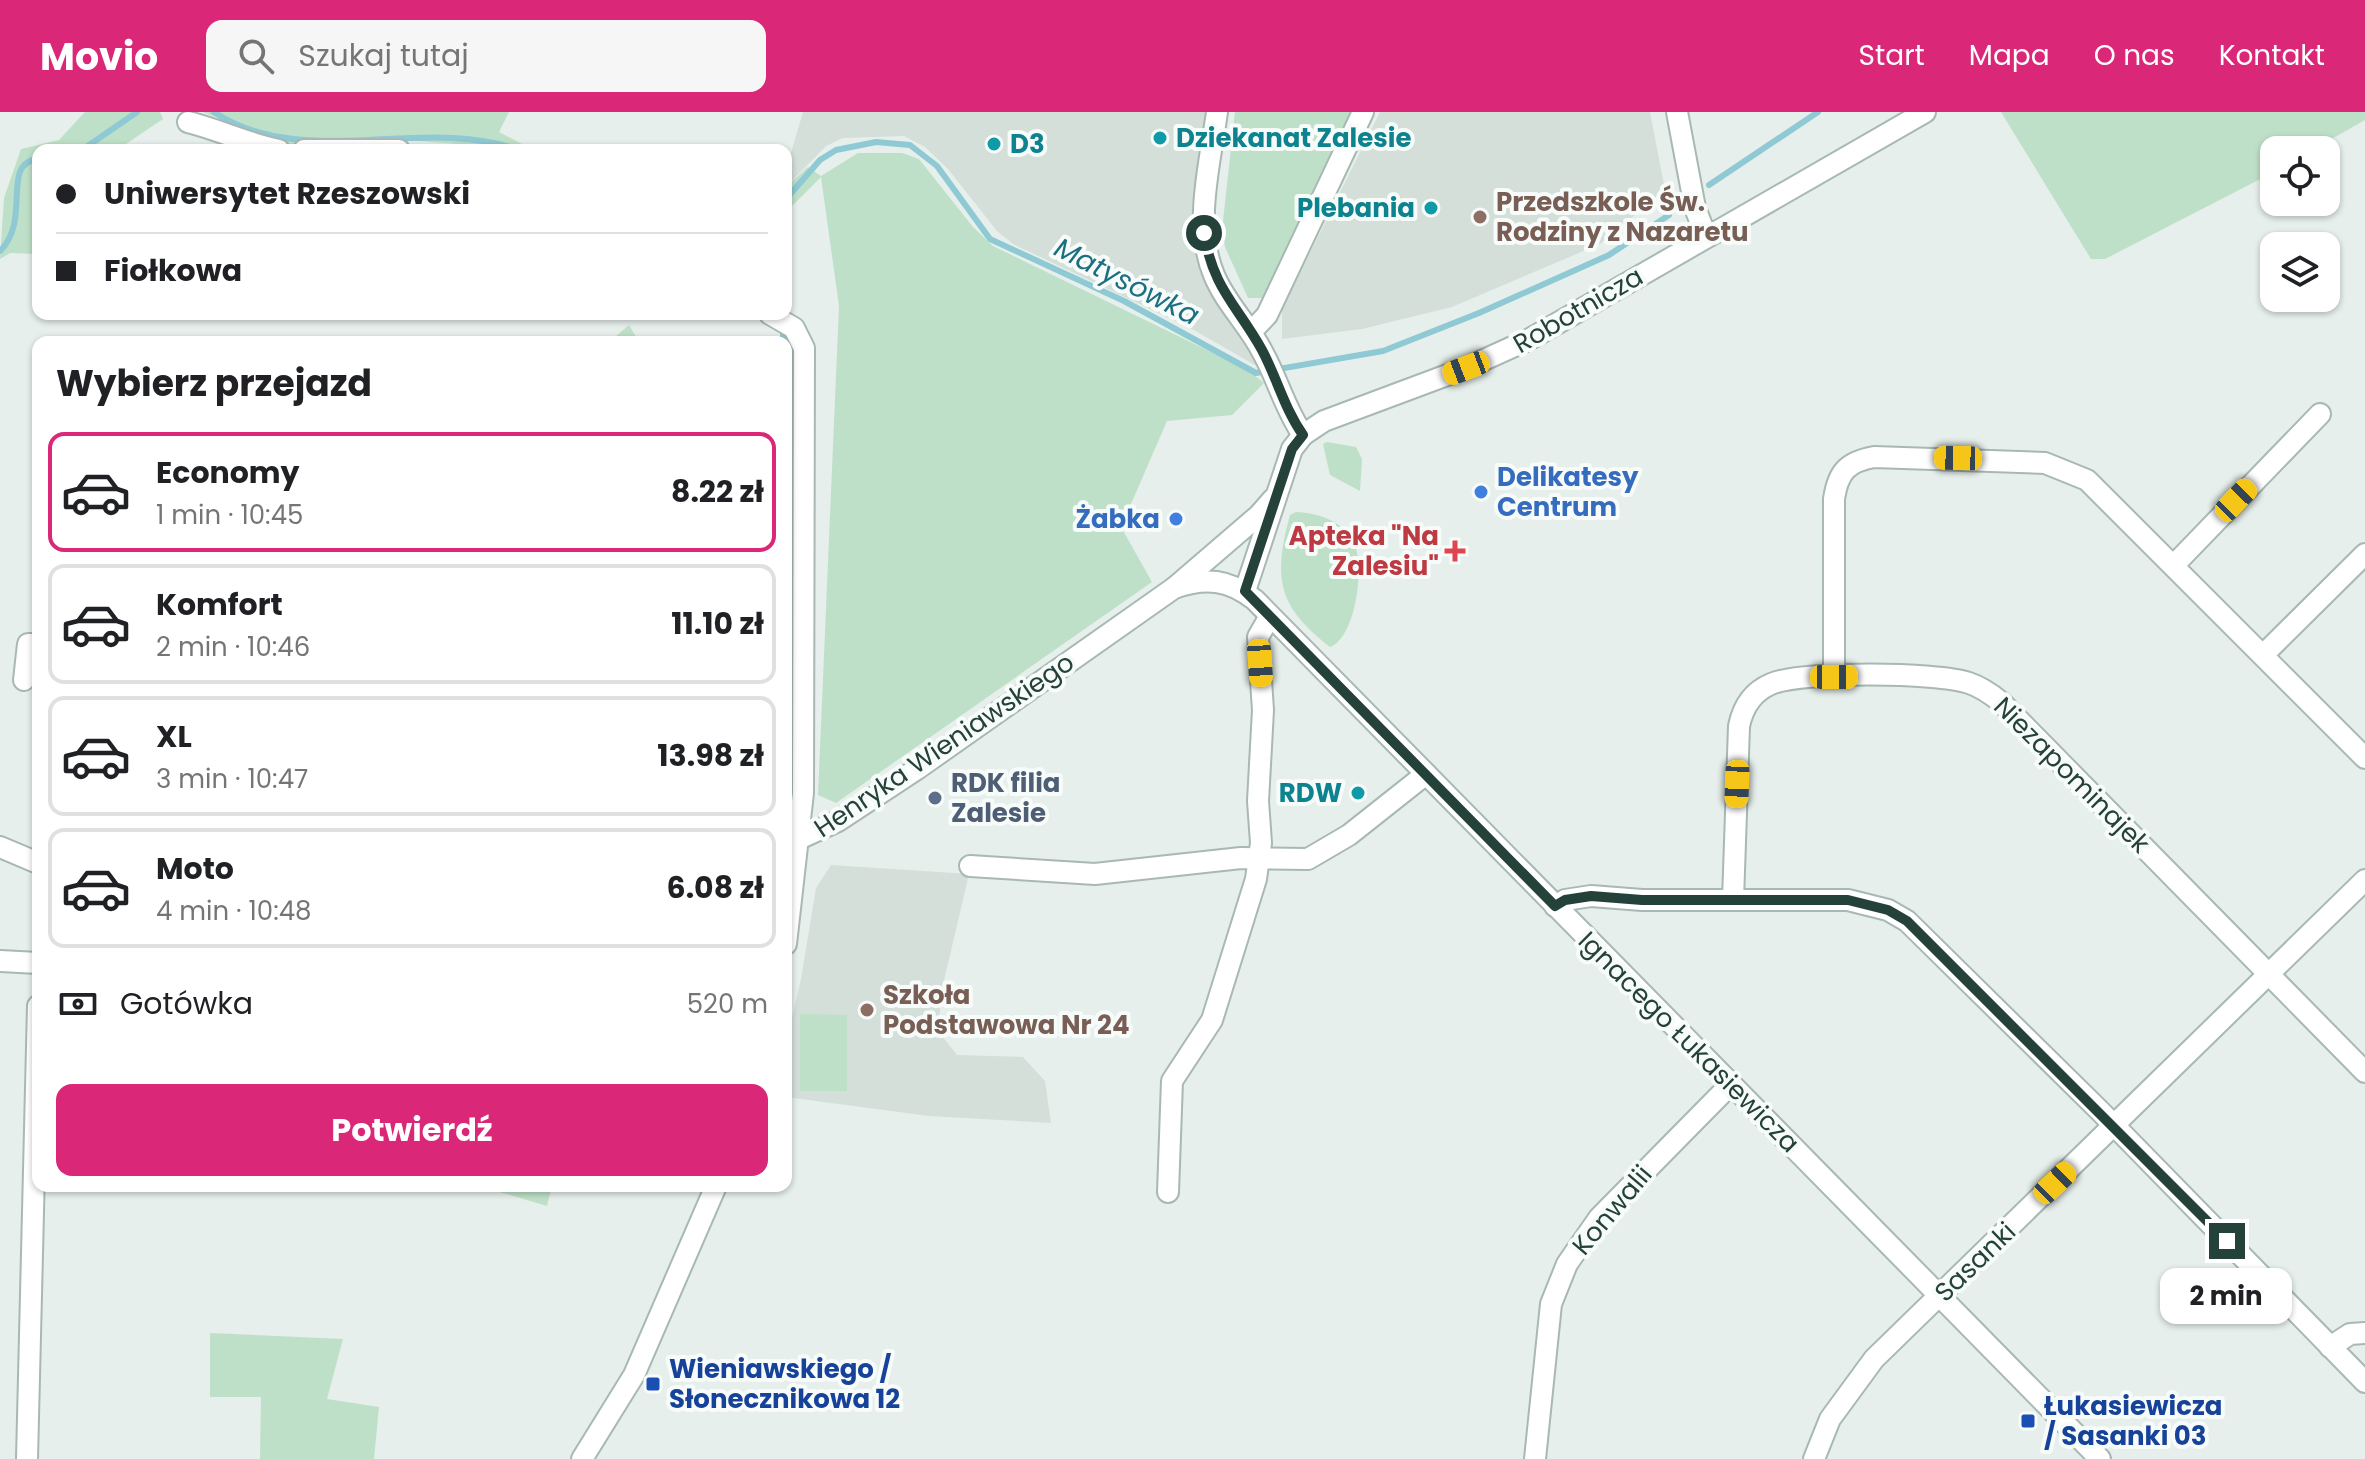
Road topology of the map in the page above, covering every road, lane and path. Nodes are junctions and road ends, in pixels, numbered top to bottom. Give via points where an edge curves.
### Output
1 (1217, 112) edge
2 (1363, 112) edge
3 (1677, 112) edge
4 (1925, 112) edge
5 (188, 122) dead end
6 (254, 144) edge
7 (1706, 236) junction
8 (780, 320) edge
9 (1251, 332) junction
10 (2320, 414) dead end
11 (1303, 435) junction
12 (1277, 494) junction
13 (2365, 554) edge
14 (2174, 565) junction
15 (1174, 588) junction
16 (1245, 591) junction
17 (1270, 616) junction
18 (32, 644) edge
19 (2263, 655) junction
20 (1834, 677) junction
21 (24, 680) dead end
22 (2365, 758) edge
23 (1426, 774) junction
24 (792, 843) edge
25 (0, 847) edge
26 (1259, 859) junction
27 (32, 860) edge
28 (970, 866) dead end
29 (2365, 880) edge
30 (1733, 900) junction
31 (1555, 906) junction
32 (0, 961) edge
33 (32, 963) edge
34 (2271, 972) junction
35 (2365, 1072) edge
36 (1731, 1084) junction
37 (2115, 1125) junction
38 (33, 1192) edge
39 (713, 1192) edge
40 (1168, 1192) dead end
41 (1940, 1297) junction
42 (2365, 1333) edge
43 (2330, 1347) junction
44 (2365, 1382) edge
45 (27, 1459) edge
46 (582, 1459) edge
47 (1535, 1459) edge
48 (1814, 1459) edge
49 (2100, 1459) edge

1 - 9 street via 1204,233 1214,277
2 - 9 street via 1267,315
3 - 7 street via 1695,208
4 - 7 street, Robotnicza
5 - 6 street
7 - 11 street, Robotnicza via 1504,352 1324,421
8 - 24 street via 794,328 804,348 803,793
9 - 11 street
10 - 14 street
11 - 12 street, Henryka Wieniawskiego via 1292,449
12 - 15 street, Henryka Wieniawskiego
12 - 16 street, Henryka Wieniawskiego
13 - 19 street
14 - 19 street
14 - 20 street via 2087,480 2067,469 2014,459 1856,460 1837,480 1834,499
15 - 16 street, Henryka Wieniawskiego via 1215,580
15 - 24 street, Henryka Wieniawskiego via 917,769 838,821
16 - 17 street, Ignacego Łukasiewicza
17 - 23 street, Ignacego Łukasiewicza
17 - 26 street via 1258,637 1263,710
18 - 21 street
19 - 22 street
20 - 30 street, Niezapominajek via 1771,684 1743,710
20 - 34 street, Niezapominajek via 1948,678 1986,691
23 - 26 street via 1324,853 1300,860
23 - 31 street, Ignacego Łukasiewicza
25 - 27 street
26 - 28 street via 1095,874
26 - 40 street via 1221,999 1172,1081
29 - 34 street, Sasanki
30 - 31 street via 1591,896
30 - 37 street via 1848,900 1907,921
31 - 36 street, Ignacego Łukasiewicza
32 - 33 street
34 - 35 street, Niezapominajek
34 - 37 street, Sasanki
36 - 41 street, Ignacego Łukasiewicza
36 - 47 street, Konwalii via 1599,1218 1567,1264 1551,1304
37 - 41 street, Sasanki
37 - 43 street
38 - 45 street
39 - 46 street via 634,1375
41 - 48 street, Sasanki via 1859,1375 1830,1419
41 - 49 street, Ignacego Łukasiewicza
42 - 43 street via 2350,1334
43 - 44 street

